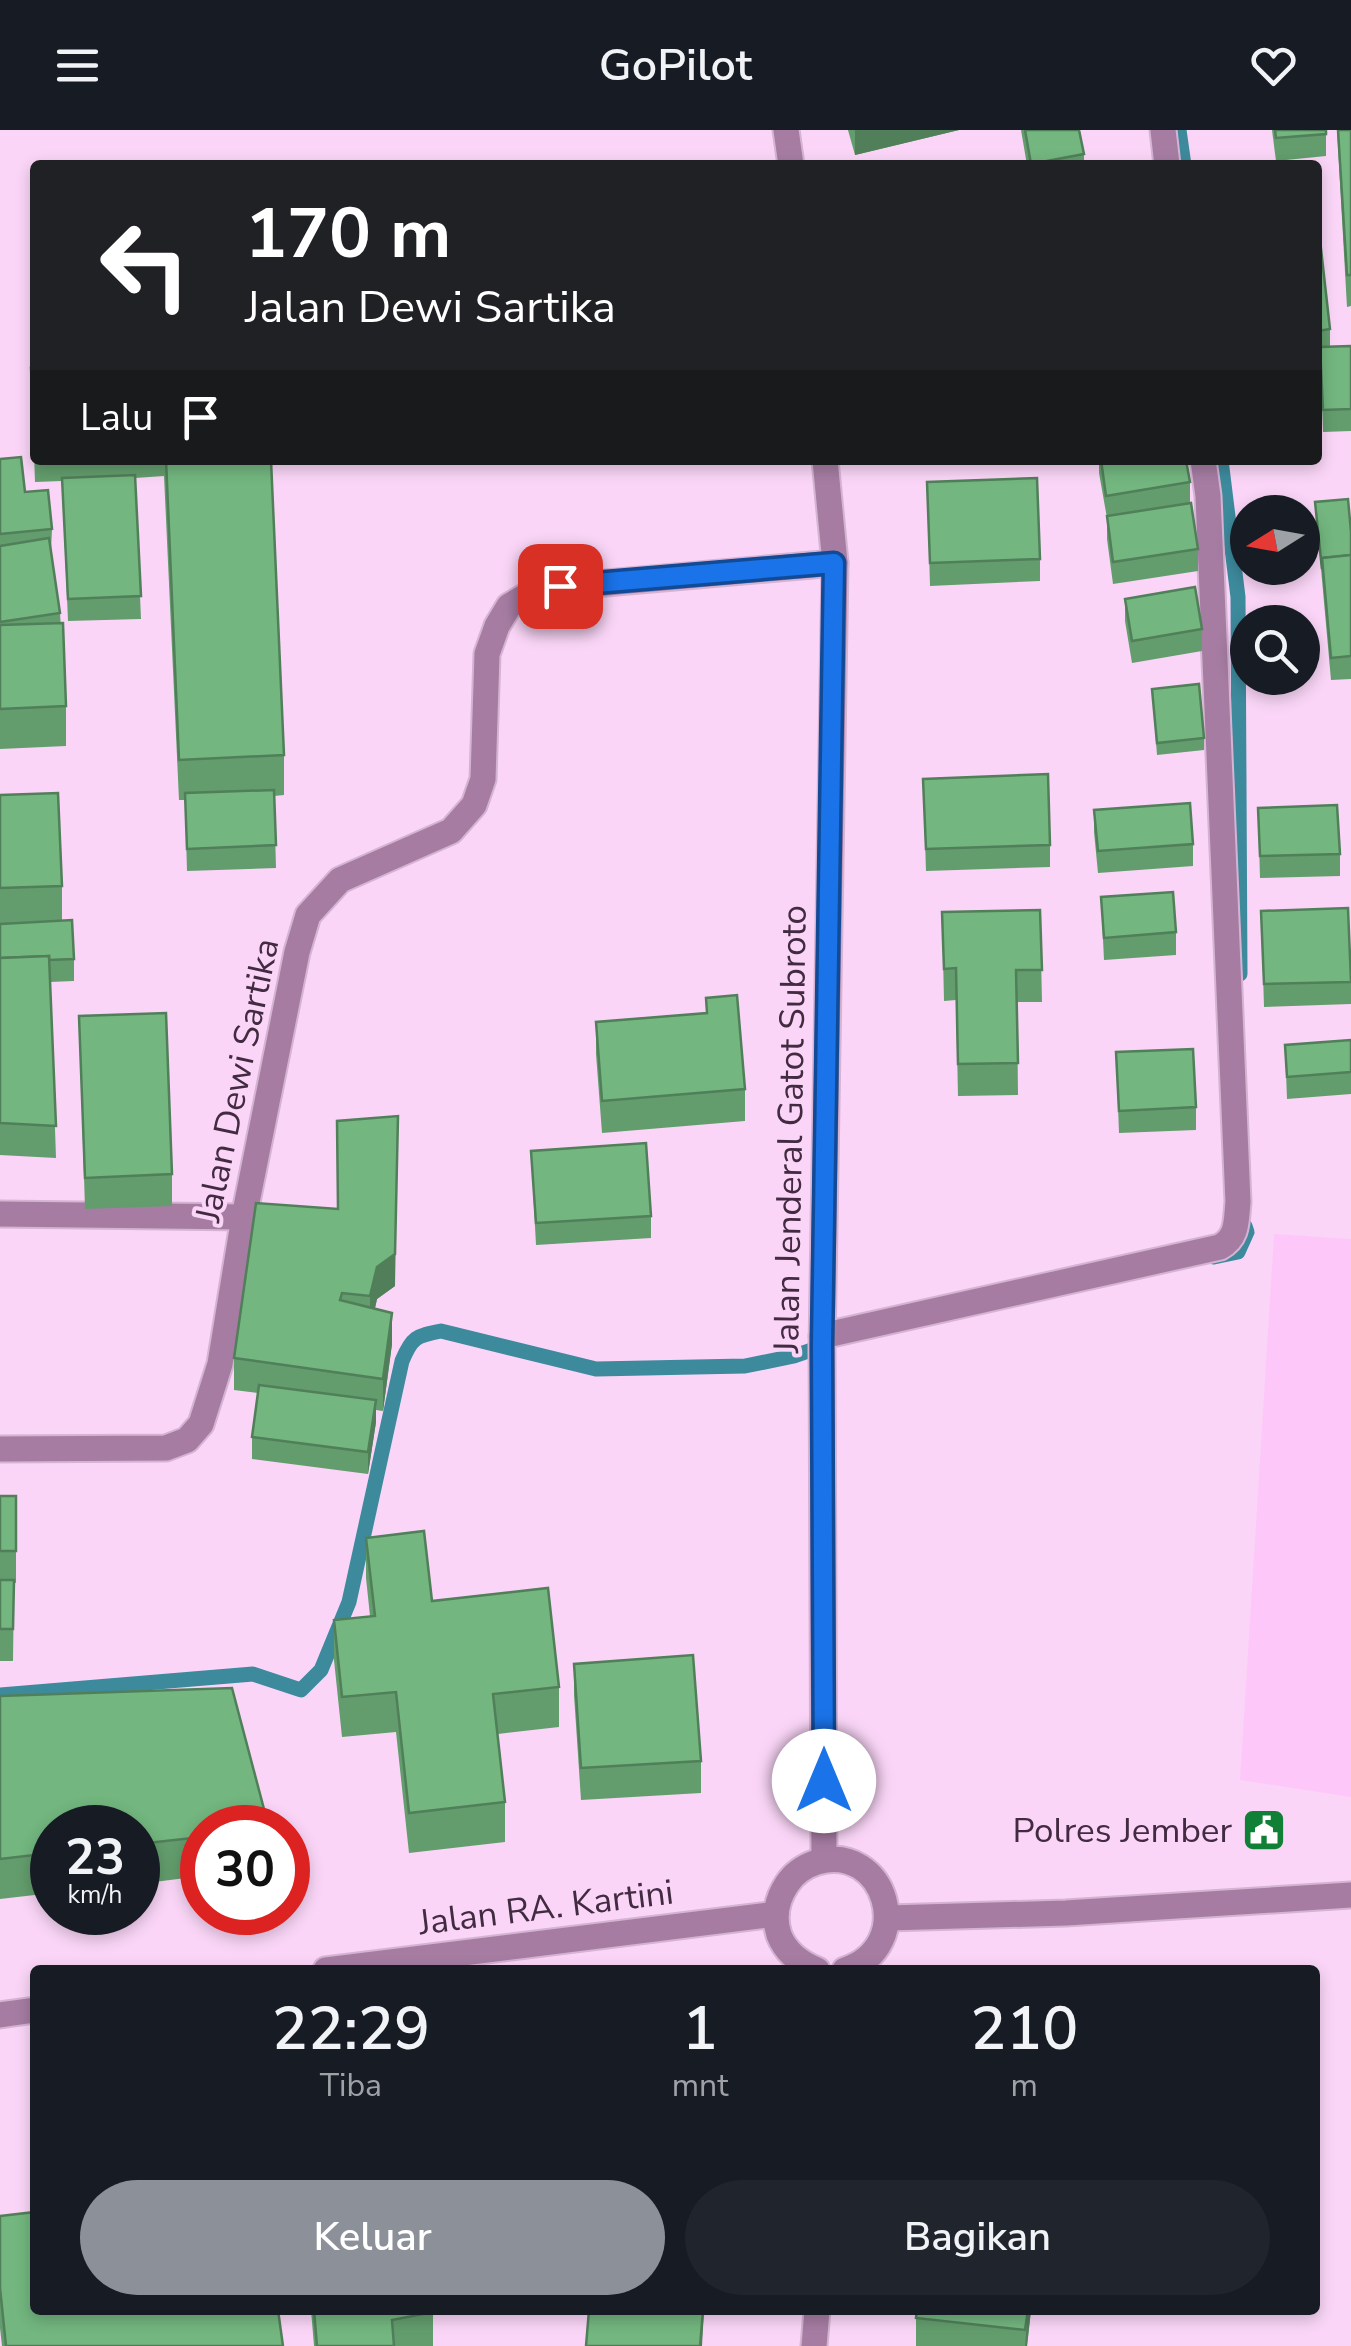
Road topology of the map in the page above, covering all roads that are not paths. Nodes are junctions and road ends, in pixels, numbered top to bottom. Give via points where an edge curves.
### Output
1 (786, 130) edge
2 (1163, 130) edge
3 (790, 160) edge
4 (1166, 160) edge
5 (825, 465) edge
6 (1204, 465) edge
7 (834, 563) junction
8 (0, 1214) edge
9 (244, 1216) junction
10 (822, 1336) junction
11 (0, 1450) edge
12 (824, 1860) junction
13 (1351, 1895) edge
14 (776, 1914) junction
15 (888, 1918) junction
16 (366, 1965) edge
17 (804, 1965) edge
18 (859, 1965) edge
19 (30, 2011) edge
20 (0, 2015) edge
21 (817, 2315) edge
22 (814, 2346) edge

1 - 3 street
2 - 4 street
5 - 7 street, Jalan Jenderal Gatot Subroto
6 - 10 street via 1237,1182 1230,1242
7 - 9 street, Jalan Dewi Sartika via 560,586 509,606 487,654 483,779 474,805 451,831 340,880 308,915
7 - 10 street, Jalan Jenderal Gatot Subroto
8 - 9 street
9 - 11 street, Jalan Dewi Sartika via 220,1364 202,1424 187,1440 166,1448
10 - 12 street, Jalan Jenderal Gatot Subroto
12 - 14 street via 790,1878
12 - 15 street via 861,1868 876,1881
13 - 15 street
14 - 16 street, Jalan RA. Kartini
14 - 17 street via 778,1933
15 - 18 street via 874,1954
19 - 20 street
21 - 22 street

